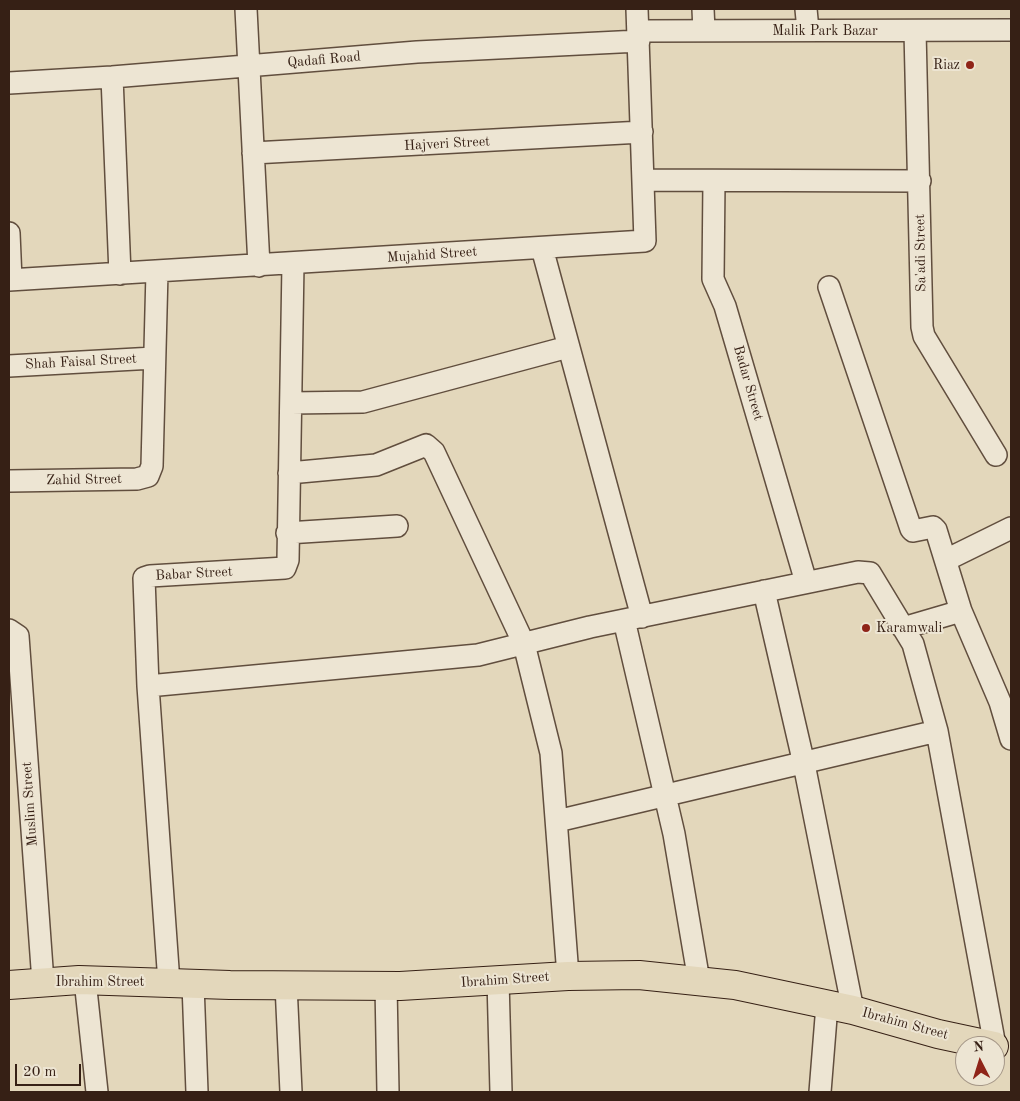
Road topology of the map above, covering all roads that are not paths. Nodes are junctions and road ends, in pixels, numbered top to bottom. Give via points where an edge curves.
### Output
1 (246, 9) edge
2 (637, 9) edge
3 (702, 9) edge
4 (806, 9) edge
5 (808, 30) junction
6 (915, 30) junction
7 (1011, 30) edge
8 (704, 31) junction
9 (639, 36) junction
10 (248, 66) junction
11 (112, 77) junction
12 (9, 83) edge
13 (642, 132) junction
14 (253, 153) junction
15 (643, 180) junction
16 (714, 181) junction
17 (920, 181) junction
18 (9, 233) edge
19 (542, 248) junction
20 (293, 264) junction
21 (258, 266) junction
22 (158, 272) junction
23 (120, 274) junction
24 (10, 280) edge
25 (830, 287) dead end
26 (568, 346) junction
27 (154, 358) junction
28 (9, 366) edge
29 (291, 403) junction
30 (996, 454) dead end
31 (289, 473) junction
32 (9, 481) edge
33 (397, 526) dead end
34 (1011, 528) edge
35 (287, 533) junction
36 (946, 560) junction
37 (806, 582) junction
38 (764, 591) junction
39 (961, 611) junction
40 (633, 618) junction
41 (904, 628) junction
42 (9, 630) edge
43 (524, 644) junction
44 (148, 686) junction
45 (1006, 703) edge
46 (937, 731) junction
47 (1011, 739) edge
48 (804, 764) junction
49 (665, 795) junction
50 (557, 821) junction
51 (568, 976) junction
52 (85, 980) junction
53 (498, 980) junction
54 (43, 982) junction
55 (699, 982) junction
56 (181, 984) junction
57 (9, 985) edge
58 (286, 985) junction
59 (386, 986) junction
60 (840, 1007) junction
61 (993, 1036) edge
62 (955, 1038) edge
63 (96, 1092) edge
64 (197, 1092) edge
65 (291, 1092) edge
66 (388, 1092) edge
67 (501, 1092) edge
68 (820, 1092) edge

1 - 10 street
2 - 9 street, Mujahid Street
3 - 8 street
4 - 5 street
5 - 6 street, Malik Park Bazar
5 - 8 street, Malik Park Bazar
6 - 7 street, Malik Park Bazar
6 - 17 street, Sa'adi Street
8 - 9 street, Malik Park Bazar
9 - 10 street, Qadafi Road
9 - 13 street, Mujahid Street
10 - 11 street, Qadafi Road
10 - 14 street
11 - 12 street, Qadafi Road
11 - 23 street
13 - 14 street, Hajveri Street
13 - 15 street, Mujahid Street
14 - 21 street
15 - 16 street
15 - 19 street, Mujahid Street via 644,241
16 - 17 street
16 - 37 street, Badar Street via 713,278 725,306
17 - 30 street, Sa'adi Street via 924,336
18 - 24 street
19 - 20 street, Mujahid Street
19 - 26 street
20 - 21 street, Mujahid Street
20 - 29 street, Babar Street
21 - 22 street, Mujahid Street
22 - 23 street, Mujahid Street
22 - 27 street
23 - 24 street, Mujahid Street
25 - 36 street via 911,528 914,531 933,527
26 - 29 street via 363,402
26 - 40 street
27 - 28 street, Shah Faisal Street
27 - 32 street, Zahid Street via 152,466 148,476 138,480
29 - 31 street, Babar Street
31 - 35 street, Babar Street
31 - 43 street via 376,465 426,445 434,452
33 - 35 street
34 - 36 street
35 - 44 street, Babar Street via 288,560 285,568 144,578
36 - 39 street
37 - 38 street
37 - 41 street via 858,572 870,573
38 - 40 street
38 - 48 street
39 - 41 street
39 - 45 street
40 - 43 street
40 - 49 street
41 - 46 street via 913,644
42 - 54 street, Muslim Street via 18,636
43 - 44 street via 478,655
43 - 50 street via 551,753
44 - 56 street, Babar Street
45 - 47 street
46 - 48 street
46 - 61 street
48 - 49 street
48 - 60 street
49 - 50 street
49 - 55 street
50 - 51 street
51 - 53 main road, Ibrahim Street
51 - 55 main road, Ibrahim Street via 638,975
52 - 54 main road, Ibrahim Street
52 - 56 main road, Ibrahim Street
52 - 63 street
53 - 59 main road, Ibrahim Street
53 - 67 street
54 - 57 main road, Ibrahim Street
55 - 60 main road, Ibrahim Street via 735,985
56 - 58 main road, Ibrahim Street
56 - 64 street, Babar Street
58 - 59 main road, Ibrahim Street
58 - 65 street
59 - 66 street
60 - 62 main road, Ibrahim Street
60 - 68 street

